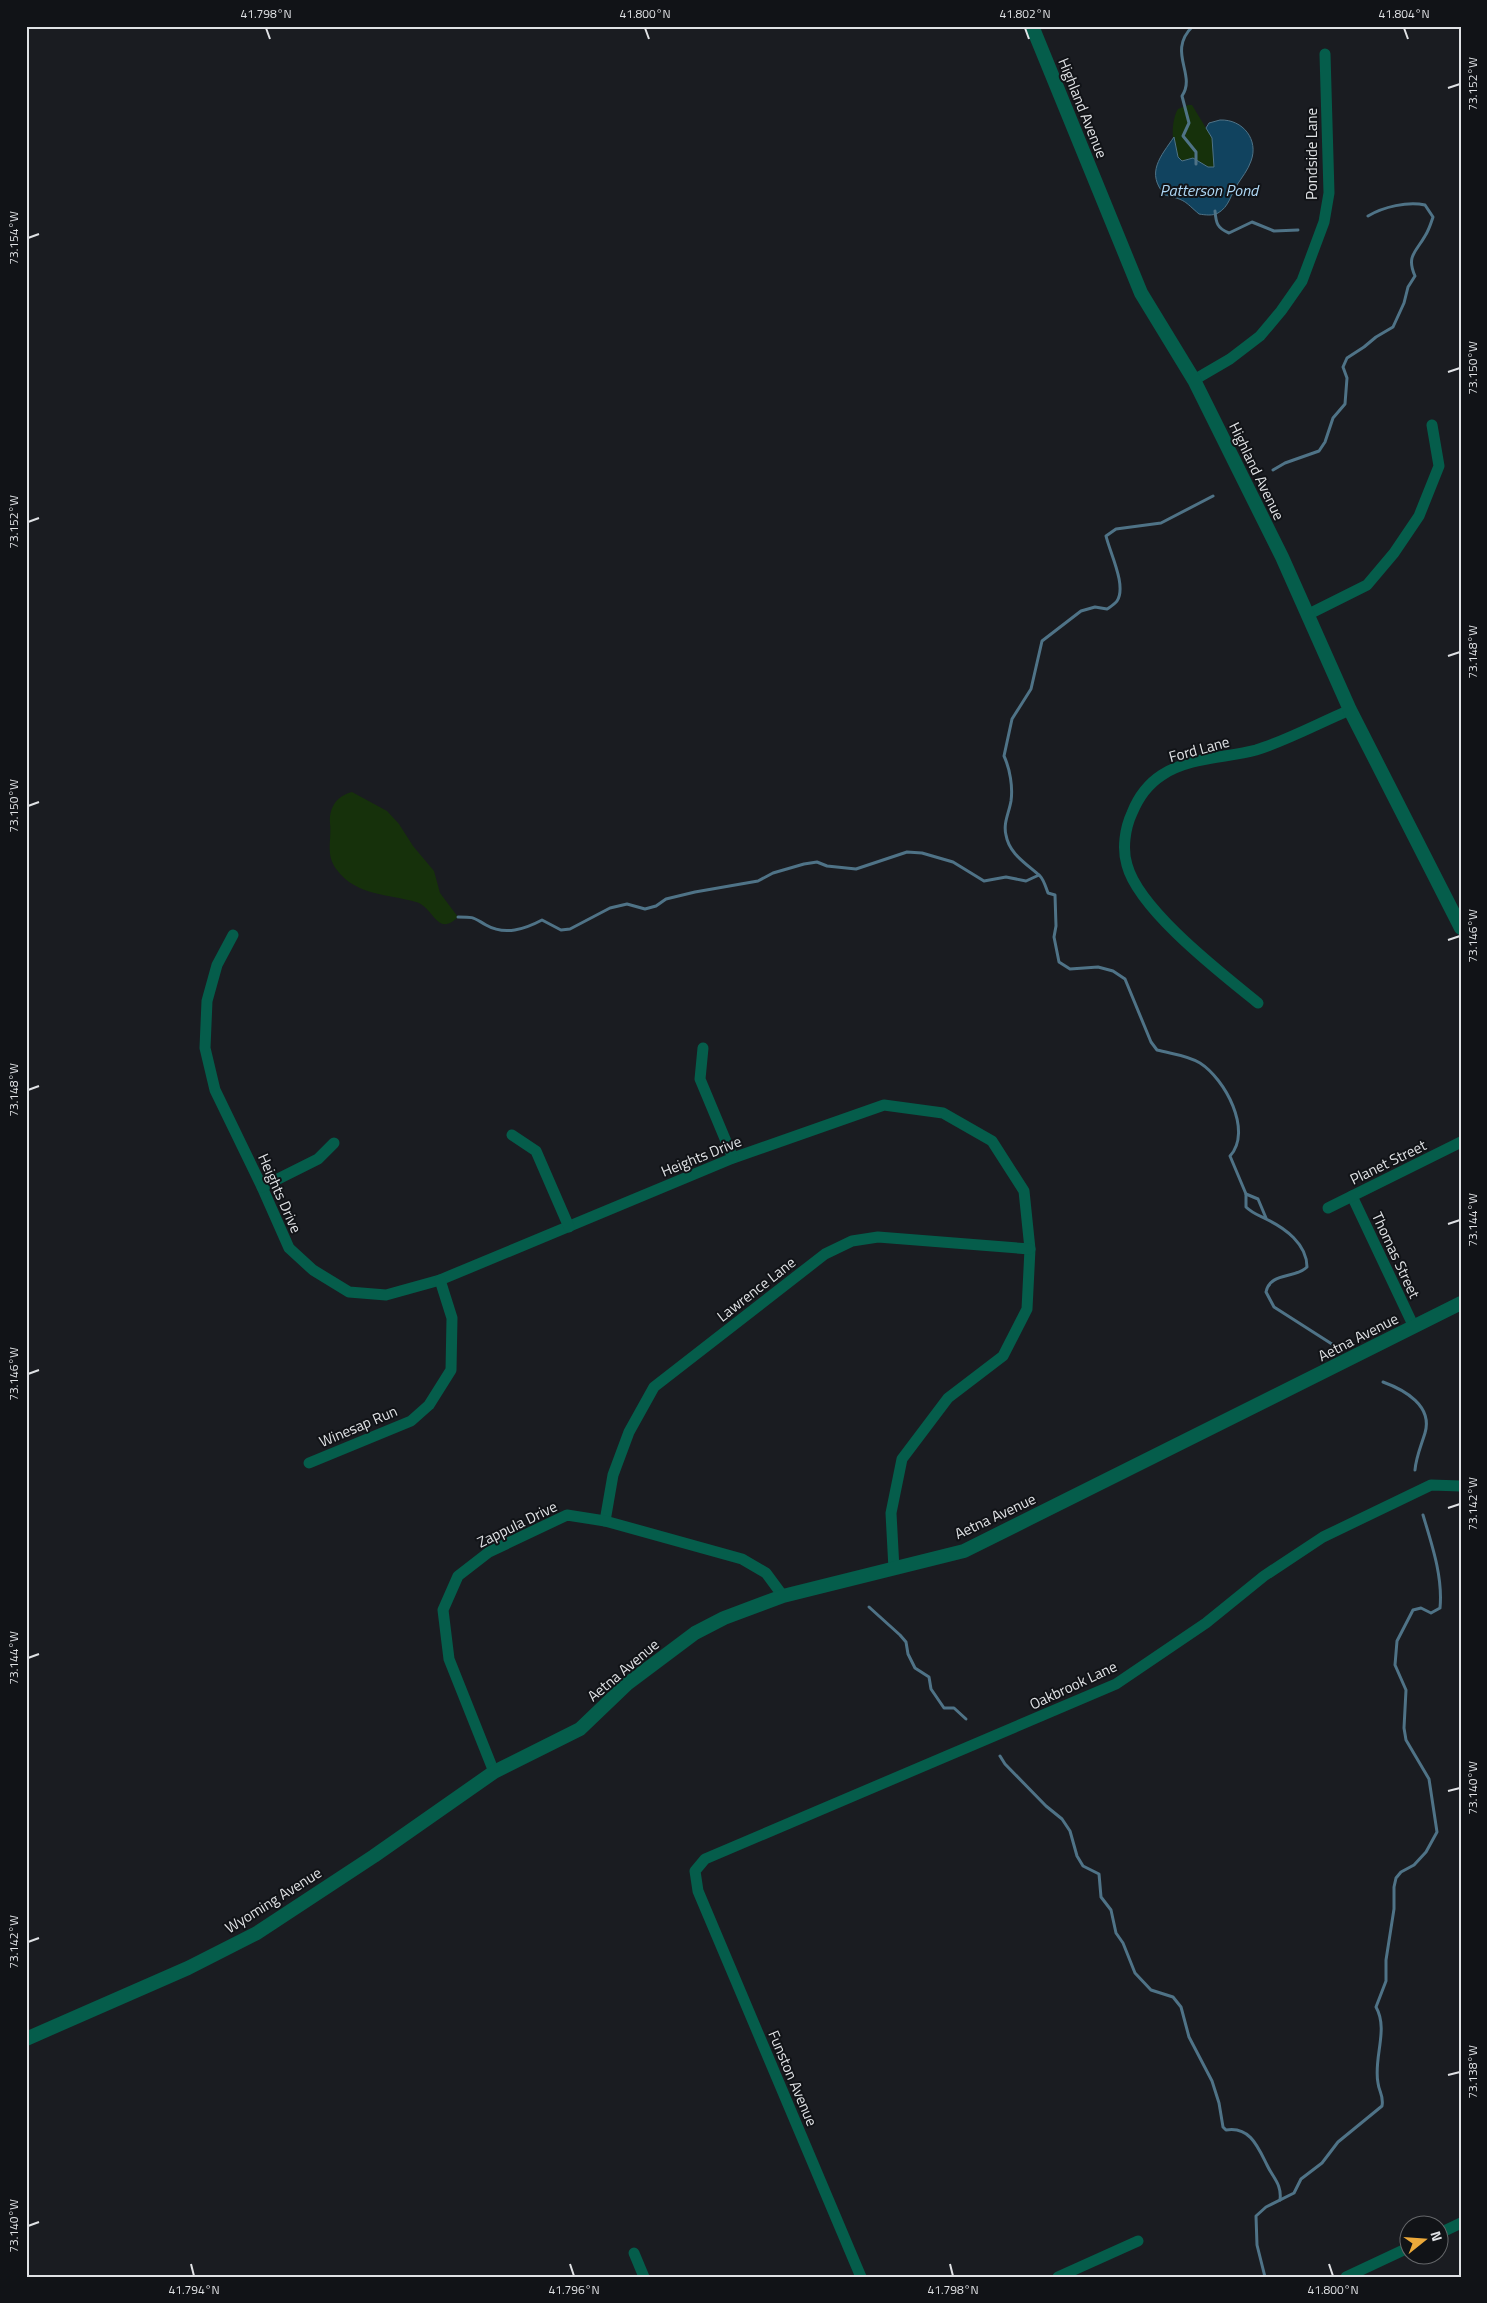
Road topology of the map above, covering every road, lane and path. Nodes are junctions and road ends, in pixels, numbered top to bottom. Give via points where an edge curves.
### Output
1 (1032, 26) edge
2 (1325, 54) dead end
3 (1194, 380) junction
4 (1432, 425) dead end
5 (1308, 615) junction
6 (1350, 710) junction
7 (1461, 928) edge
8 (233, 935) dead end
9 (1258, 1002) dead end
10 (703, 1048) dead end
11 (512, 1135) dead end
12 (1461, 1142) edge
13 (334, 1143) dead end
14 (734, 1158) junction
15 (262, 1187) junction
16 (1352, 1196) junction
17 (1328, 1208) dead end
18 (570, 1227) junction
19 (1030, 1249) junction
20 (440, 1280) junction
21 (1461, 1303) edge
22 (1414, 1327) junction
23 (309, 1463) dead end
24 (1461, 1486) edge
25 (605, 1522) junction
26 (894, 1569) junction
27 (783, 1596) junction
28 (494, 1772) junction
29 (698, 1892) joint
30 (26, 2039) edge
31 (1138, 2241) dead end
32 (1400, 2252) edge
33 (634, 2253) dead end
34 (644, 2277) edge
35 (861, 2277) edge
36 (1058, 2277) edge
37 (1346, 2277) edge

1 - 3 street, Highland Avenue via 1141,293
2 - 3 street, Pondside Lane via 1328,193 1324,222 1302,281 1260,336
3 - 5 street, Highland Avenue
4 - 5 street via 1439,466 1414,523 1367,585
5 - 6 street, Highland Avenue
6 - 7 street, Highland Avenue
6 - 9 street, Ford Lane via 1258,749 1202,760 1162,774 1137,800 1128,820 1127,865 1143,898 1215,969
8 - 15 street, Heights Drive via 217,965 207,1002 205,1048 215,1090
10 - 14 street via 700,1079
11 - 18 street via 536,1151
12 - 16 street, Planet Street
13 - 15 street via 318,1159
14 - 18 street, Heights Drive
14 - 19 street, Heights Drive via 884,1105 943,1113 992,1141 1024,1192
15 - 20 street, Heights Drive via 289,1248 313,1270 348,1292 386,1295
16 - 17 street, Planet Street
16 - 22 street, Thomas Street
18 - 20 street, Heights Drive
19 - 25 street, Lawrence Lane via 878,1237 852,1241 825,1254 654,1387 629,1432 613,1475
19 - 26 street, Heights Drive via 1028,1309 1004,1356 948,1398 902,1459 892,1513
20 - 23 street, Winesap Run via 452,1318 450,1370 429,1405 411,1421
21 - 22 street, Aetna Avenue
22 - 26 street, Aetna Avenue via 964,1551
24 - 29 street, Oakbrook Lane via 1431,1485 1324,1537 1264,1576 1206,1623 1116,1684 705,1859 695,1872
25 - 27 street, Zappula Drive via 742,1559 766,1573
25 - 28 street, Zappula Drive via 567,1515 489,1552 458,1576 443,1610 449,1659
26 - 27 street, Aetna Avenue
27 - 28 street, Aetna Avenue via 694,1633 627,1684 580,1729
28 - 30 street, Wyoming Avenue via 257,1933 188,1968
29 - 35 street, Funston Avenue
31 - 36 street
32 - 37 street
33 - 34 street

